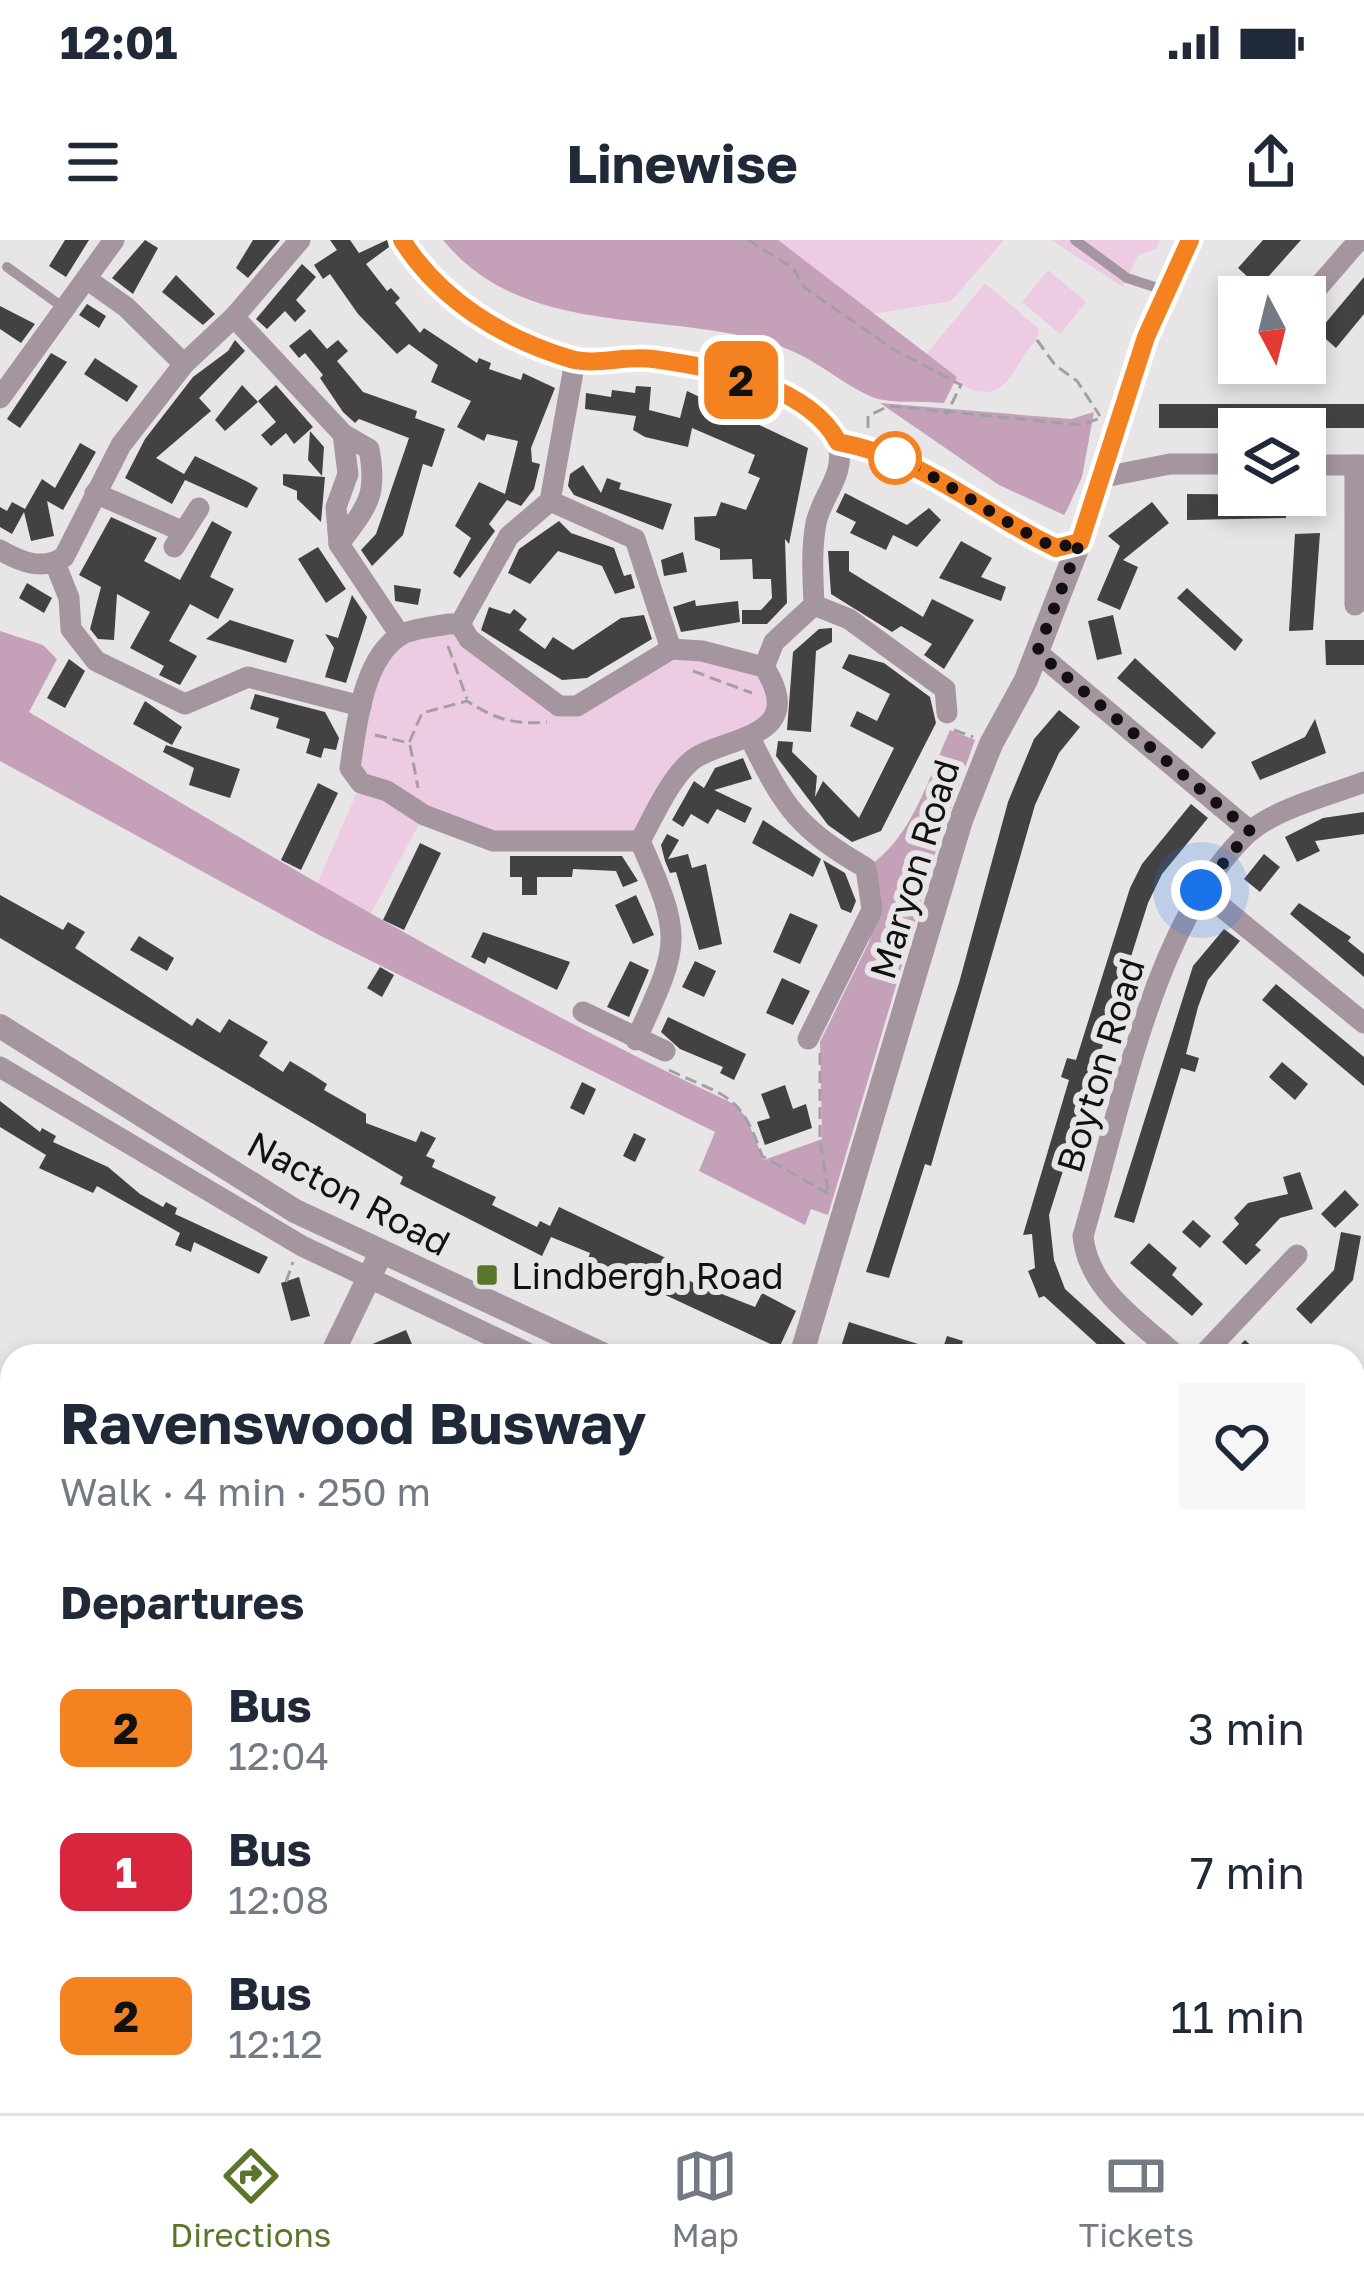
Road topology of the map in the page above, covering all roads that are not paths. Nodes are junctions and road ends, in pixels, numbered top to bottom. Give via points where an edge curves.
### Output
1 (114, 240) edge
2 (300, 240) edge
3 (402, 240) edge
4 (1075, 240) edge
5 (1190, 240) edge
6 (1358, 240) edge
7 (7, 267) dead end
8 (1326, 278) edge
9 (88, 280) junction
10 (1164, 290) junction
11 (64, 308) junction
12 (234, 317) junction
13 (575, 361) junction
14 (184, 364) junction
15 (0, 398) edge
16 (838, 442) junction
17 (1218, 464) edge
18 (1326, 465) edge
19 (1359, 465) edge
20 (1100, 478) junction
21 (95, 493) junction
22 (550, 501) junction
23 (199, 508) dead end
24 (1080, 542) junction
25 (0, 550) edge
26 (55, 563) junction
27 (814, 605) junction
28 (1355, 605) dead end
29 (454, 624) junction
30 (394, 628) junction
31 (671, 649) junction
32 (1037, 652) junction
33 (764, 667) junction
34 (361, 706) junction
35 (947, 713) road end
36 (751, 740) junction
37 (1364, 782) edge
38 (1250, 831) junction
39 (640, 841) junction
40 (1201, 890) junction
41 (583, 1012) dead end
42 (1364, 1023) edge
43 (0, 1025) edge
44 (808, 1039) road end
45 (636, 1040) junction
46 (665, 1051) road end
47 (0, 1067) edge
48 (69, 1072) junction
49 (54, 1100) junction
50 (380, 1255) junction
51 (1297, 1256) dead end
52 (368, 1280) junction
53 (337, 1344) edge
54 (508, 1344) edge
55 (579, 1344) edge
56 (804, 1344) edge
57 (1164, 1344) edge
58 (1213, 1344) edge

1 - 9 street
2 - 12 street
3 - 13 street via 476,318
4 - 10 lane via 1127,278
5 - 10 street, Maryon Road
6 - 8 street
7 - 11 lane
9 - 11 street
9 - 14 street
10 - 20 street, Maryon Road via 1109,419
11 - 15 street
12 - 14 street
12 - 30 street via 343,434 369,449 370,502 339,544
13 - 16 street via 650,358 733,377 800,400 826,418
13 - 22 street
14 - 21 street
16 - 24 street via 935,474 1056,548
16 - 27 street via 840,464 817,519
17 - 20 street
18 - 19 street
19 - 28 street
20 - 24 street, Maryon Road
21 - 23 street via 179,540
21 - 26 street
22 - 29 street via 509,536
22 - 31 street via 635,539
24 - 32 street, Maryon Road
25 - 26 street via 28,563
26 - 34 street via 79,644 168,700 201,700 248,677
27 - 33 street via 774,642
27 - 35 street via 849,619 945,689
29 - 30 street
29 - 31 street via 559,706 578,706
30 - 34 street
31 - 33 street
32 - 38 street
32 - 56 street, Maryon Road via 961,820 840,1195
33 - 36 street via 773,713
34 - 39 street via 350,769 424,815 493,841
36 - 39 street via 711,748 690,762
36 - 44 street via 799,822 866,868 872,910
37 - 38 street, Boyton Road
38 - 40 street, Boyton Road
39 - 45 street via 671,915 673,959
40 - 42 street
40 - 57 street, Boyton Road via 1173,935 1083,1236 1086,1263 1101,1286
41 - 45 street
43 - 48 street, Nacton Road
45 - 46 street
47 - 49 street, Nacton Road
48 - 49 street
48 - 50 street, Nacton Road
49 - 52 street, Nacton Road
50 - 52 street
50 - 55 street, Nacton Road
51 - 58 street
52 - 53 street
52 - 54 street, Nacton Road

